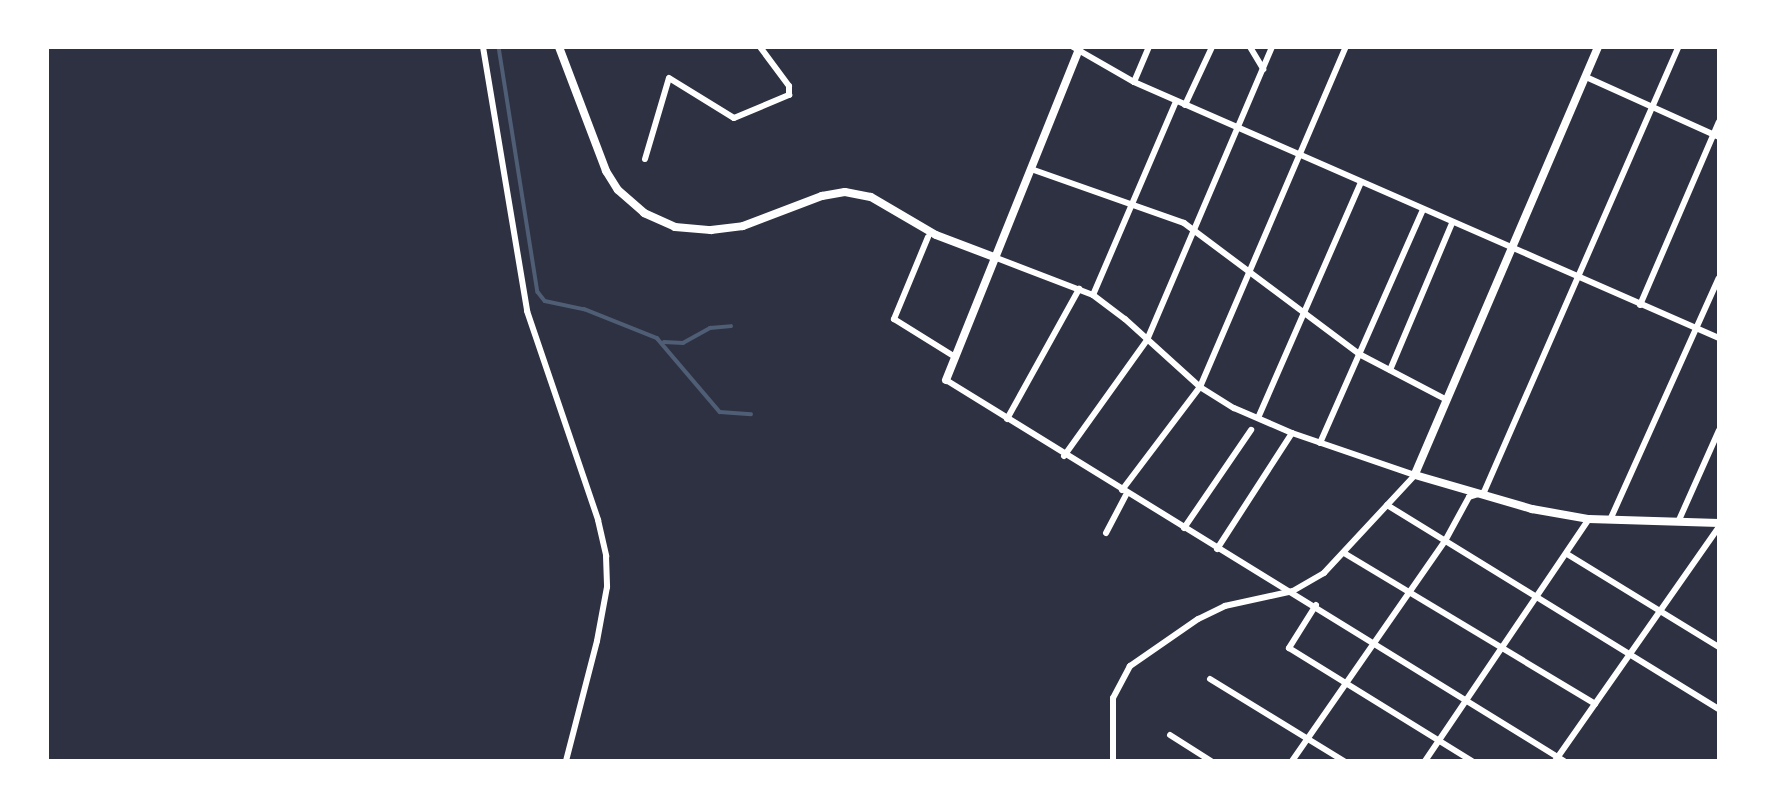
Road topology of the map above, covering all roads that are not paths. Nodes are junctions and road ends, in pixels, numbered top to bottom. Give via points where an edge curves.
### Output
1 (483, 47) edge
2 (559, 47) edge
3 (760, 47) edge
4 (1149, 47) edge
5 (1212, 47) edge
6 (1250, 47) edge
7 (1272, 47) edge
8 (1346, 47) edge
9 (1598, 47) edge
10 (1678, 47) edge
11 (1077, 48) edge
12 (1263, 69) junction
13 (1586, 77) junction
14 (1134, 82) junction
15 (1176, 101) junction
16 (1185, 105) junction
17 (1653, 107) junction
18 (1719, 122) edge
19 (1238, 129) junction
20 (1716, 136) edge
21 (1300, 155) junction
22 (645, 159) dead end
23 (1031, 169) junction
24 (1361, 182) junction
25 (1132, 204) junction
26 (1423, 210) junction
27 (1452, 223) junction
28 (1194, 230) junction
29 (928, 237) dead end
30 (1512, 248) junction
31 (994, 257) junction
32 (1249, 271) junction
33 (1578, 277) junction
34 (1719, 278) edge
35 (1079, 289) junction
36 (1093, 295) junction
37 (1640, 305) junction
38 (1303, 313) junction
39 (1696, 329) junction
40 (1719, 338) edge
41 (1147, 340) junction
42 (1359, 354) junction
43 (955, 356) junction
44 (1390, 370) junction
45 (946, 380) joint
46 (1200, 387) junction
47 (1447, 400) junction
48 (1258, 418) junction
49 (1007, 419) junction
50 (1251, 430) dead end
51 (1719, 430) edge
52 (1292, 433) junction
53 (1321, 443) junction
54 (1064, 456) junction
55 (1415, 474) junction
56 (1124, 491) junction
57 (1484, 492) junction
58 (1387, 506) junction
59 (1589, 519) junction
60 (1610, 520) junction
61 (1679, 520) junction
62 (1719, 525) edge
63 (1184, 528) junction
64 (1105, 533) dead end
65 (1446, 541) junction
66 (1217, 549) junction
67 (1344, 553) junction
68 (1567, 554) junction
69 (1293, 591) junction
70 (1409, 591) junction
71 (1538, 598) junction
72 (1316, 605) junction
73 (1659, 612) junction
74 (1373, 641) junction
75 (1719, 647) edge
76 (1502, 650) junction
77 (1630, 654) junction
78 (1210, 679) dead end
79 (1345, 682) junction
80 (1467, 700) junction
81 (1595, 704) junction
82 (1719, 709) edge
83 (1170, 735) dead end
84 (1307, 738) junction
85 (1439, 741) junction
86 (1559, 760) edge
87 (566, 761) edge
88 (1113, 761) edge
89 (1211, 761) edge
90 (1292, 761) edge
91 (1344, 761) edge
92 (1425, 761) edge
93 (1472, 761) edge

1 - 87 street via 527,311 606,556 607,587 597,641
2 - 31 street via 606,171 618,190 644,212 676,227 711,230 743,226 845,192 871,197 936,235
3 - 22 street via 789,86 789,95 734,118 669,78
4 - 14 street
5 - 16 street
6 - 12 street
7 - 12 street
8 - 21 street
9 - 13 street
10 - 17 street
11 - 14 street
11 - 23 street
12 - 19 street
13 - 17 street
13 - 30 street
14 - 15 street
15 - 16 street
15 - 25 street
16 - 19 street
17 - 20 street
17 - 33 street
18 - 20 street
19 - 21 street
19 - 28 street
20 - 37 street
21 - 24 street
21 - 32 street
23 - 25 street
23 - 31 street
24 - 26 street
24 - 38 street
25 - 28 street
25 - 36 street
26 - 27 street
26 - 42 street
27 - 30 street
27 - 44 street
28 - 32 street
28 - 41 street
29 - 43 street via 894,319
30 - 33 street
30 - 47 street
31 - 35 street
31 - 43 street
32 - 38 street
32 - 46 street
33 - 37 street
33 - 57 street
34 - 39 street
35 - 36 street
35 - 49 street
36 - 41 street
37 - 39 street
38 - 42 street
38 - 48 street
39 - 40 street
39 - 60 street
41 - 46 street
41 - 54 street
42 - 44 street
42 - 53 street
43 - 45 street
44 - 47 street
45 - 49 street
46 - 48 street
46 - 56 street
47 - 55 street
48 - 52 street
49 - 54 street
50 - 63 street
51 - 61 street
52 - 53 street
52 - 66 street
53 - 55 street
54 - 56 street
55 - 57 street
55 - 58 street
56 - 63 street
56 - 64 street
57 - 59 street via 1532,509
57 - 65 street via 1469,497
58 - 65 street
58 - 67 street
59 - 60 street
59 - 68 street
60 - 61 street
61 - 62 street
62 - 73 street
63 - 66 street
65 - 70 street
65 - 71 street
66 - 69 street
67 - 69 street via 1325,573
67 - 70 street
68 - 71 street
68 - 73 street
69 - 72 street
69 - 88 street via 1225,606 1130,666 1113,698
70 - 74 street
70 - 76 street
71 - 76 street
71 - 77 street
72 - 74 street
72 - 79 street via 1289,648
73 - 75 street
73 - 77 street
74 - 79 street
74 - 80 street
76 - 80 street
76 - 81 street
77 - 81 street
77 - 82 street
78 - 84 street
79 - 84 street
79 - 85 street
80 - 85 street
80 - 86 street
81 - 86 street
83 - 89 street
84 - 90 street
84 - 91 street
85 - 92 street
85 - 93 street

